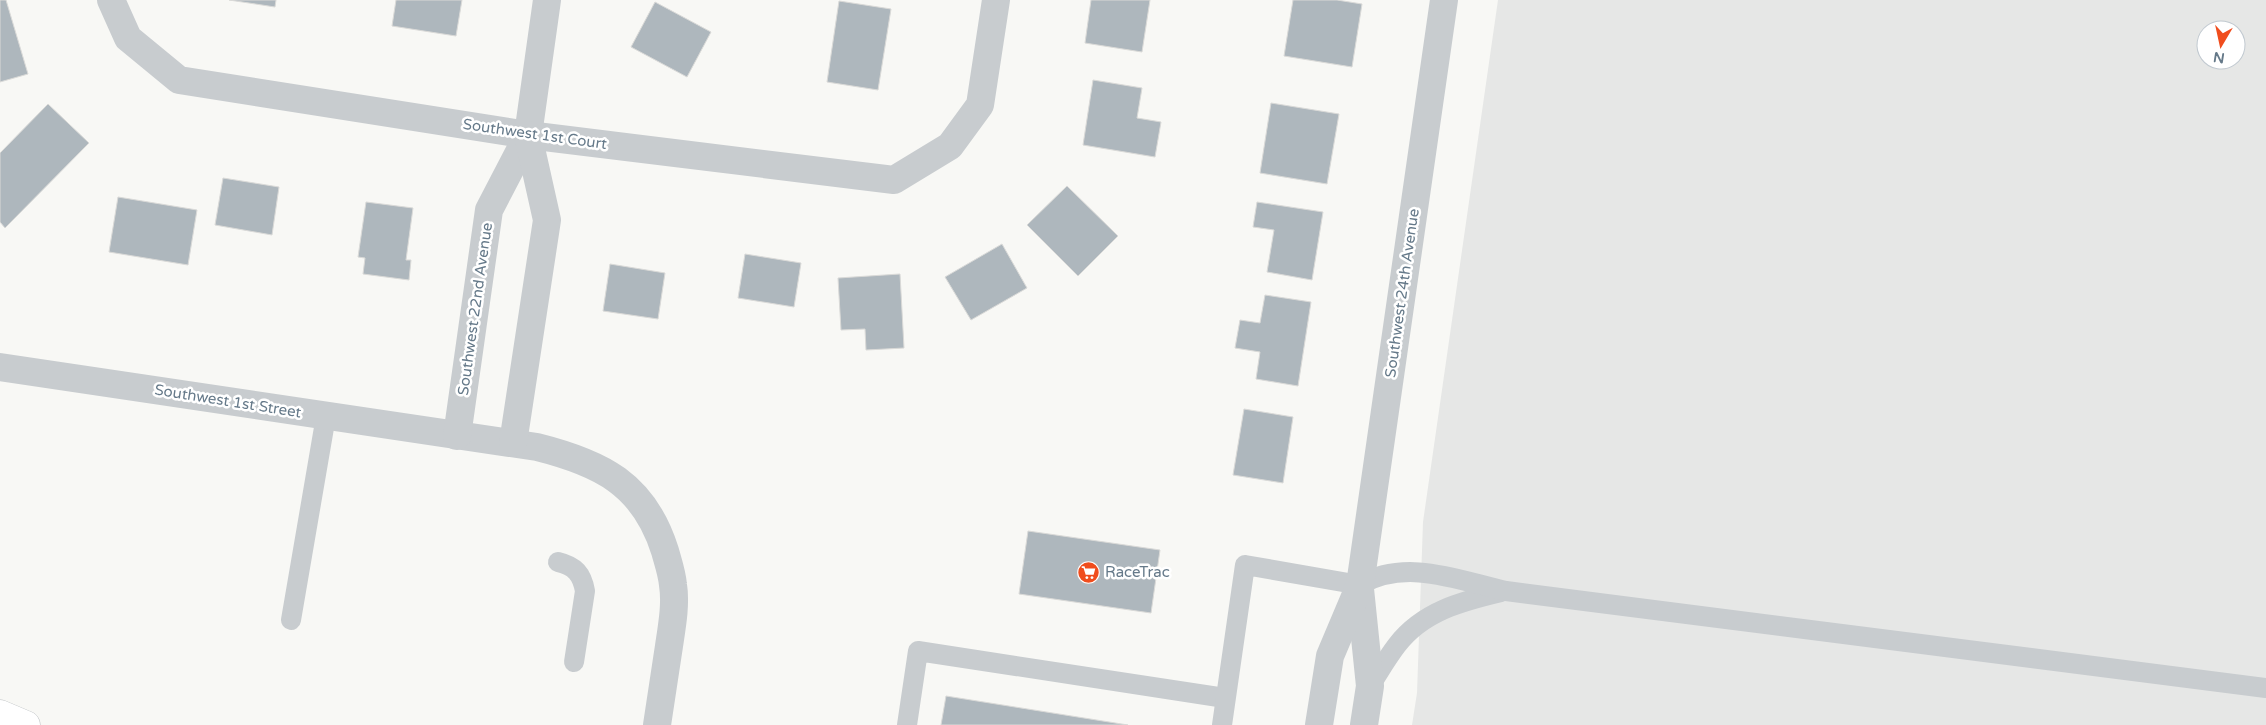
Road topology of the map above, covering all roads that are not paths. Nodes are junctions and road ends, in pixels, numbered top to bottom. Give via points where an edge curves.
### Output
1 (111, 0) edge
2 (547, 0) edge
3 (996, 0) edge
4 (1444, 0) edge
5 (528, 135) junction
6 (0, 367) edge
7 (326, 416) junction
8 (457, 436) junction
9 (513, 443) junction
10 (558, 562) dead end
11 (1360, 585) junction
12 (1506, 591) junction
13 (291, 620) dead end
14 (574, 662) dead end
15 (1370, 686) junction
16 (2266, 688) edge
17 (1225, 698) junction
18 (0, 714) edge
19 (26, 725) edge
20 (657, 725) edge
21 (907, 725) edge
22 (1222, 725) edge
23 (1319, 725) edge
24 (1364, 725) edge

1 - 5 street, Southwest 1st Court via 128,38 179,80
2 - 5 street, Southwest 22nd Avenue
3 - 5 street, Southwest 1st Court via 980,105 950,146 894,180
4 - 11 street, Southwest 24th Avenue
5 - 8 street, Southwest 22nd Avenue via 489,210
5 - 9 street, Southwest 22nd Avenue via 547,220
6 - 7 street, Southwest 1st Street
7 - 8 street, Southwest 1st Street
7 - 13 lane
8 - 9 street
9 - 20 street via 562,453 607,473 625,485 653,519 674,586 672,626
10 - 14 lane via 574,567 585,591
11 - 12 lane via 1395,571 1419,571
11 - 15 street, Southwest 24th Avenue
11 - 17 lane via 1245,565
11 - 23 street, Southwest 24th Avenue via 1330,656
12 - 15 lane via 1463,601 1414,627 1398,644
12 - 16 lane
15 - 24 street, Southwest 24th Avenue
17 - 21 lane via 918,651
17 - 22 lane
18 - 19 highway

